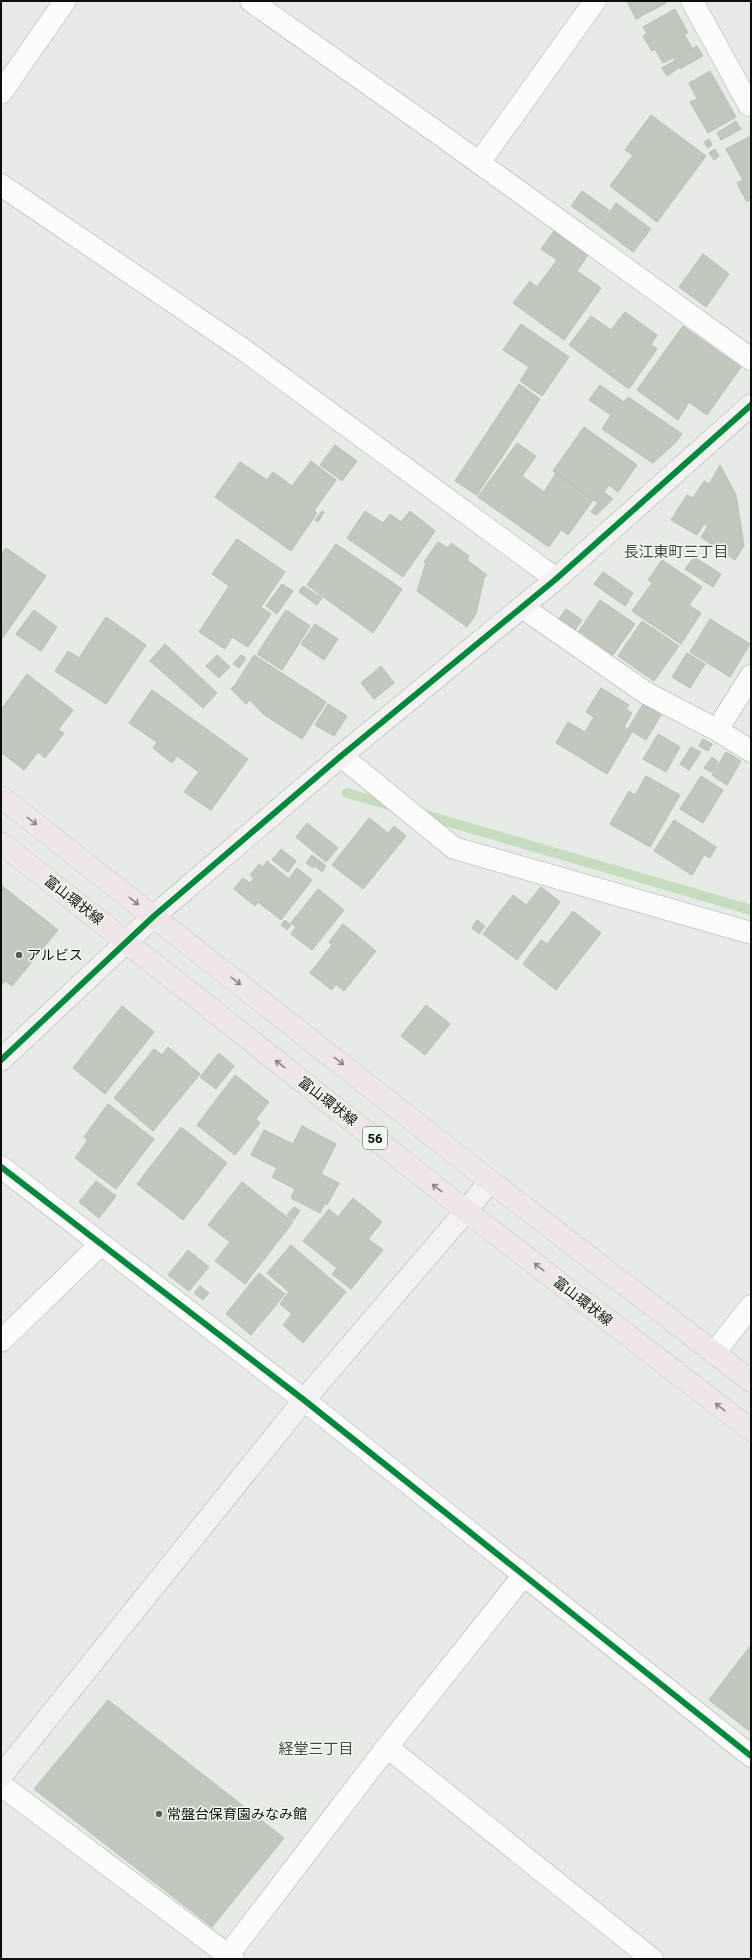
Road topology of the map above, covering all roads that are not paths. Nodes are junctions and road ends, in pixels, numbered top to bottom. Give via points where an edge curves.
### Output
1 (65, 1) edge
2 (250, 1) edge
3 (595, 1) edge
4 (692, 1) edge
5 (1, 92) edge
6 (751, 103) edge
7 (479, 163) junction
8 (1, 185) edge
9 (751, 359) edge
10 (751, 405) edge
11 (556, 579) junction
12 (522, 607) junction
13 (751, 676) edge
14 (717, 730) junction
15 (751, 751) edge
16 (341, 756) junction
17 (1, 797) edge
18 (1, 843) edge
19 (154, 916) junction
20 (751, 933) edge
21 (126, 941) junction
22 (1, 1060) edge
23 (1, 1168) edge
24 (490, 1181) junction
25 (466, 1211) junction
26 (101, 1244) junction
27 (751, 1306) edge
28 (1, 1341) edge
29 (714, 1353) junction
30 (751, 1381) edge
31 (304, 1400) junction
32 (751, 1430) edge
33 (524, 1575) junction
34 (387, 1747) junction
35 (751, 1756) edge
36 (1, 1776) edge
37 (1, 1785) edge
38 (228, 1958) edge
39 (652, 1959) edge

1 - 5 street
2 - 7 street
3 - 7 street
4 - 6 street via 749,105
7 - 9 street
8 - 11 street via 244,350
10 - 11 street
11 - 12 street
12 - 14 street via 646,693
12 - 16 street
13 - 14 street
14 - 15 street
16 - 19 street
16 - 20 street via 454,848
17 -> 19 main road
18 - 21 main road, 富山環状線 / 56
19 - 21 street
19 -> 24 main road
21 - 22 street
25 -> 21 main road, 富山環状線 / 56
23 - 26 street
24 - 25 street
24 - 29 main road
25 - 31 street
32 -> 25 main road, 富山環状線 / 56
26 - 28 street
26 - 31 street
27 - 29 street
29 - 30 main road
31 - 33 street
31 - 36 street
33 - 34 street
33 - 35 street
34 - 38 street
34 - 39 street
37 - 38 street

